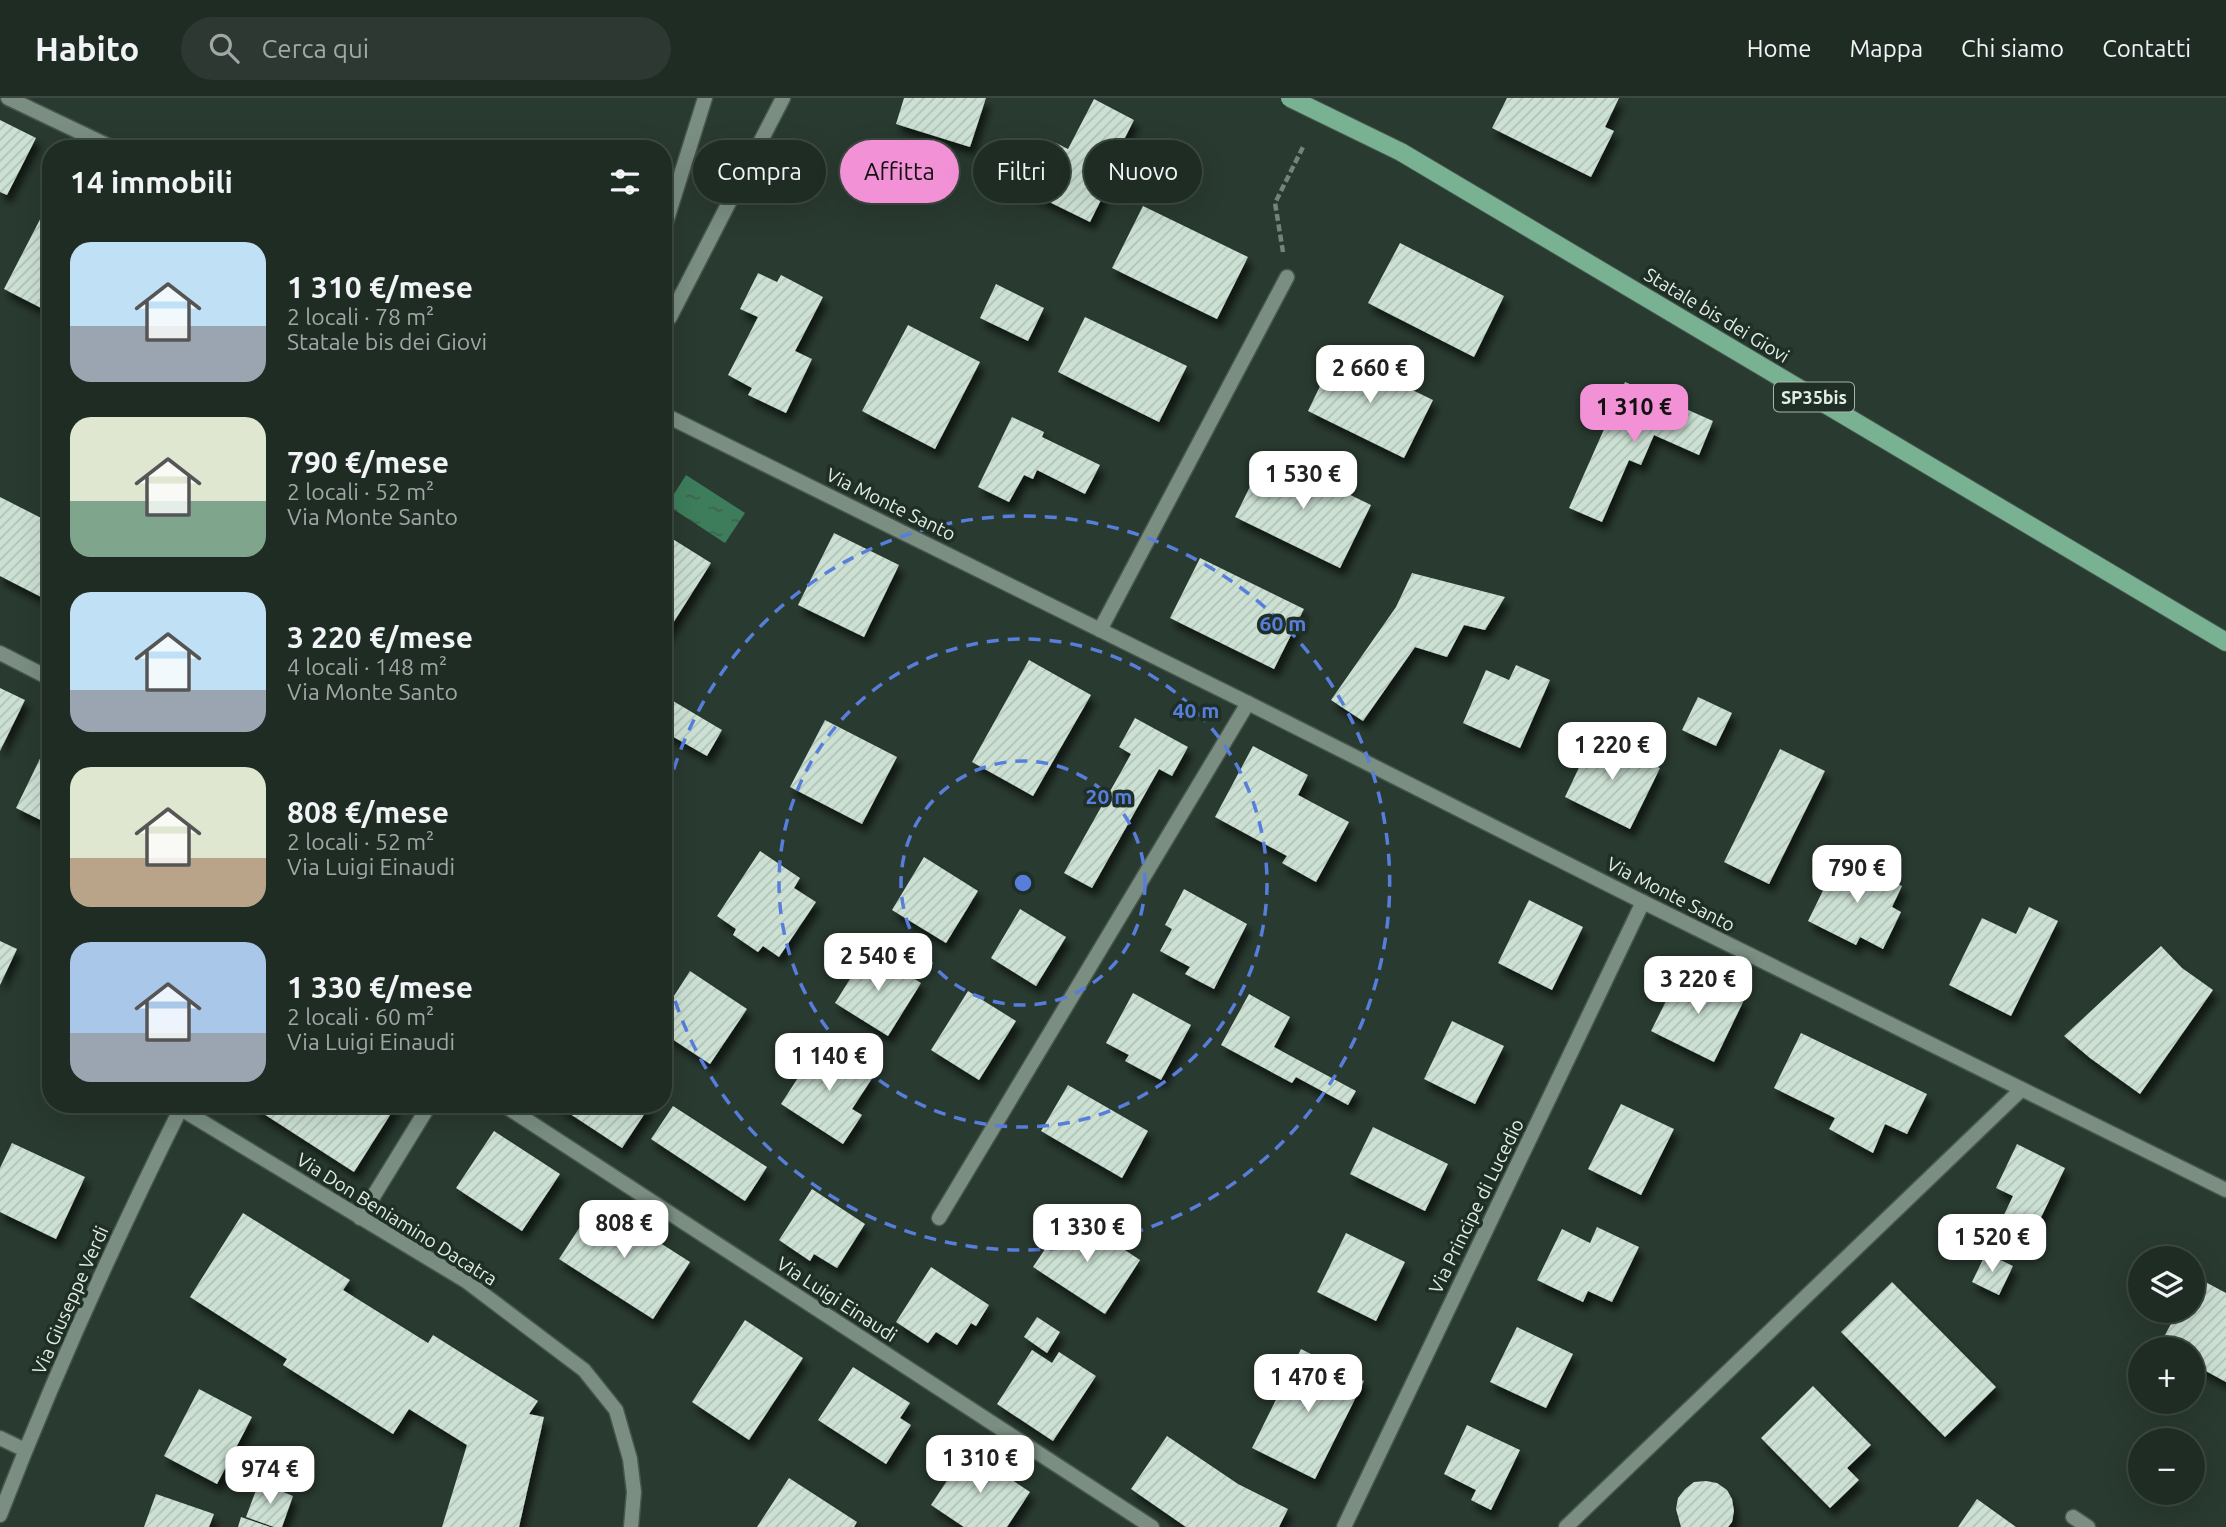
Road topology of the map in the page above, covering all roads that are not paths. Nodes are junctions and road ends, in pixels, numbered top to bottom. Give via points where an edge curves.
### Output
1 (8, 98) edge
2 (705, 98) edge
3 (783, 98) edge
4 (1290, 98) edge
5 (96, 140) edge
6 (672, 203) edge
7 (1287, 277) road end
8 (672, 313) edge
9 (672, 418) edge
10 (1100, 630) junction
11 (2226, 642) edge
12 (0, 653) edge
13 (42, 674) edge
14 (1248, 703) junction
15 (1643, 902) junction
16 (2021, 1090) junction
17 (179, 1113) edge
18 (192, 1113) edge
19 (424, 1113) edge
20 (516, 1113) edge
21 (2226, 1191) edge
22 (360, 1218) junction
23 (939, 1218) dead end
24 (0, 1438) edge
25 (25, 1450) junction
26 (0, 1515) edge
27 (2073, 1517) dead end
28 (631, 1527) edge
29 (1152, 1527) edge
30 (1343, 1527) edge
31 (1566, 1527) edge
32 (2088, 1527) edge

1 - 5 street
2 - 6 street
3 - 8 street
4 - 11 main road, Statale bis dei Giovi / SP35bis, bridge via 1401,152
7 - 10 street
9 - 10 street, Via Monte Santo
10 - 14 street, Via Monte Santo
12 - 13 street
14 - 15 street, Via Monte Santo
14 - 23 street
15 - 16 street, Via Monte Santo
15 - 30 street, Via Principe di Lucedio
16 - 21 street, Via Monte Santo
16 - 31 street
17 - 25 street, Via Giuseppe Verdi via 131,1209
18 - 22 street, Via Don Beniamino Dacatra
19 - 22 street
20 - 29 street, Via Luigi Einaudi
22 - 28 street, Via Don Beniamino Dacatra via 466,1281 584,1370 616,1410 630,1459 634,1492
24 - 25 street
25 - 26 street, Via Giuseppe Verdi
27 - 32 street

